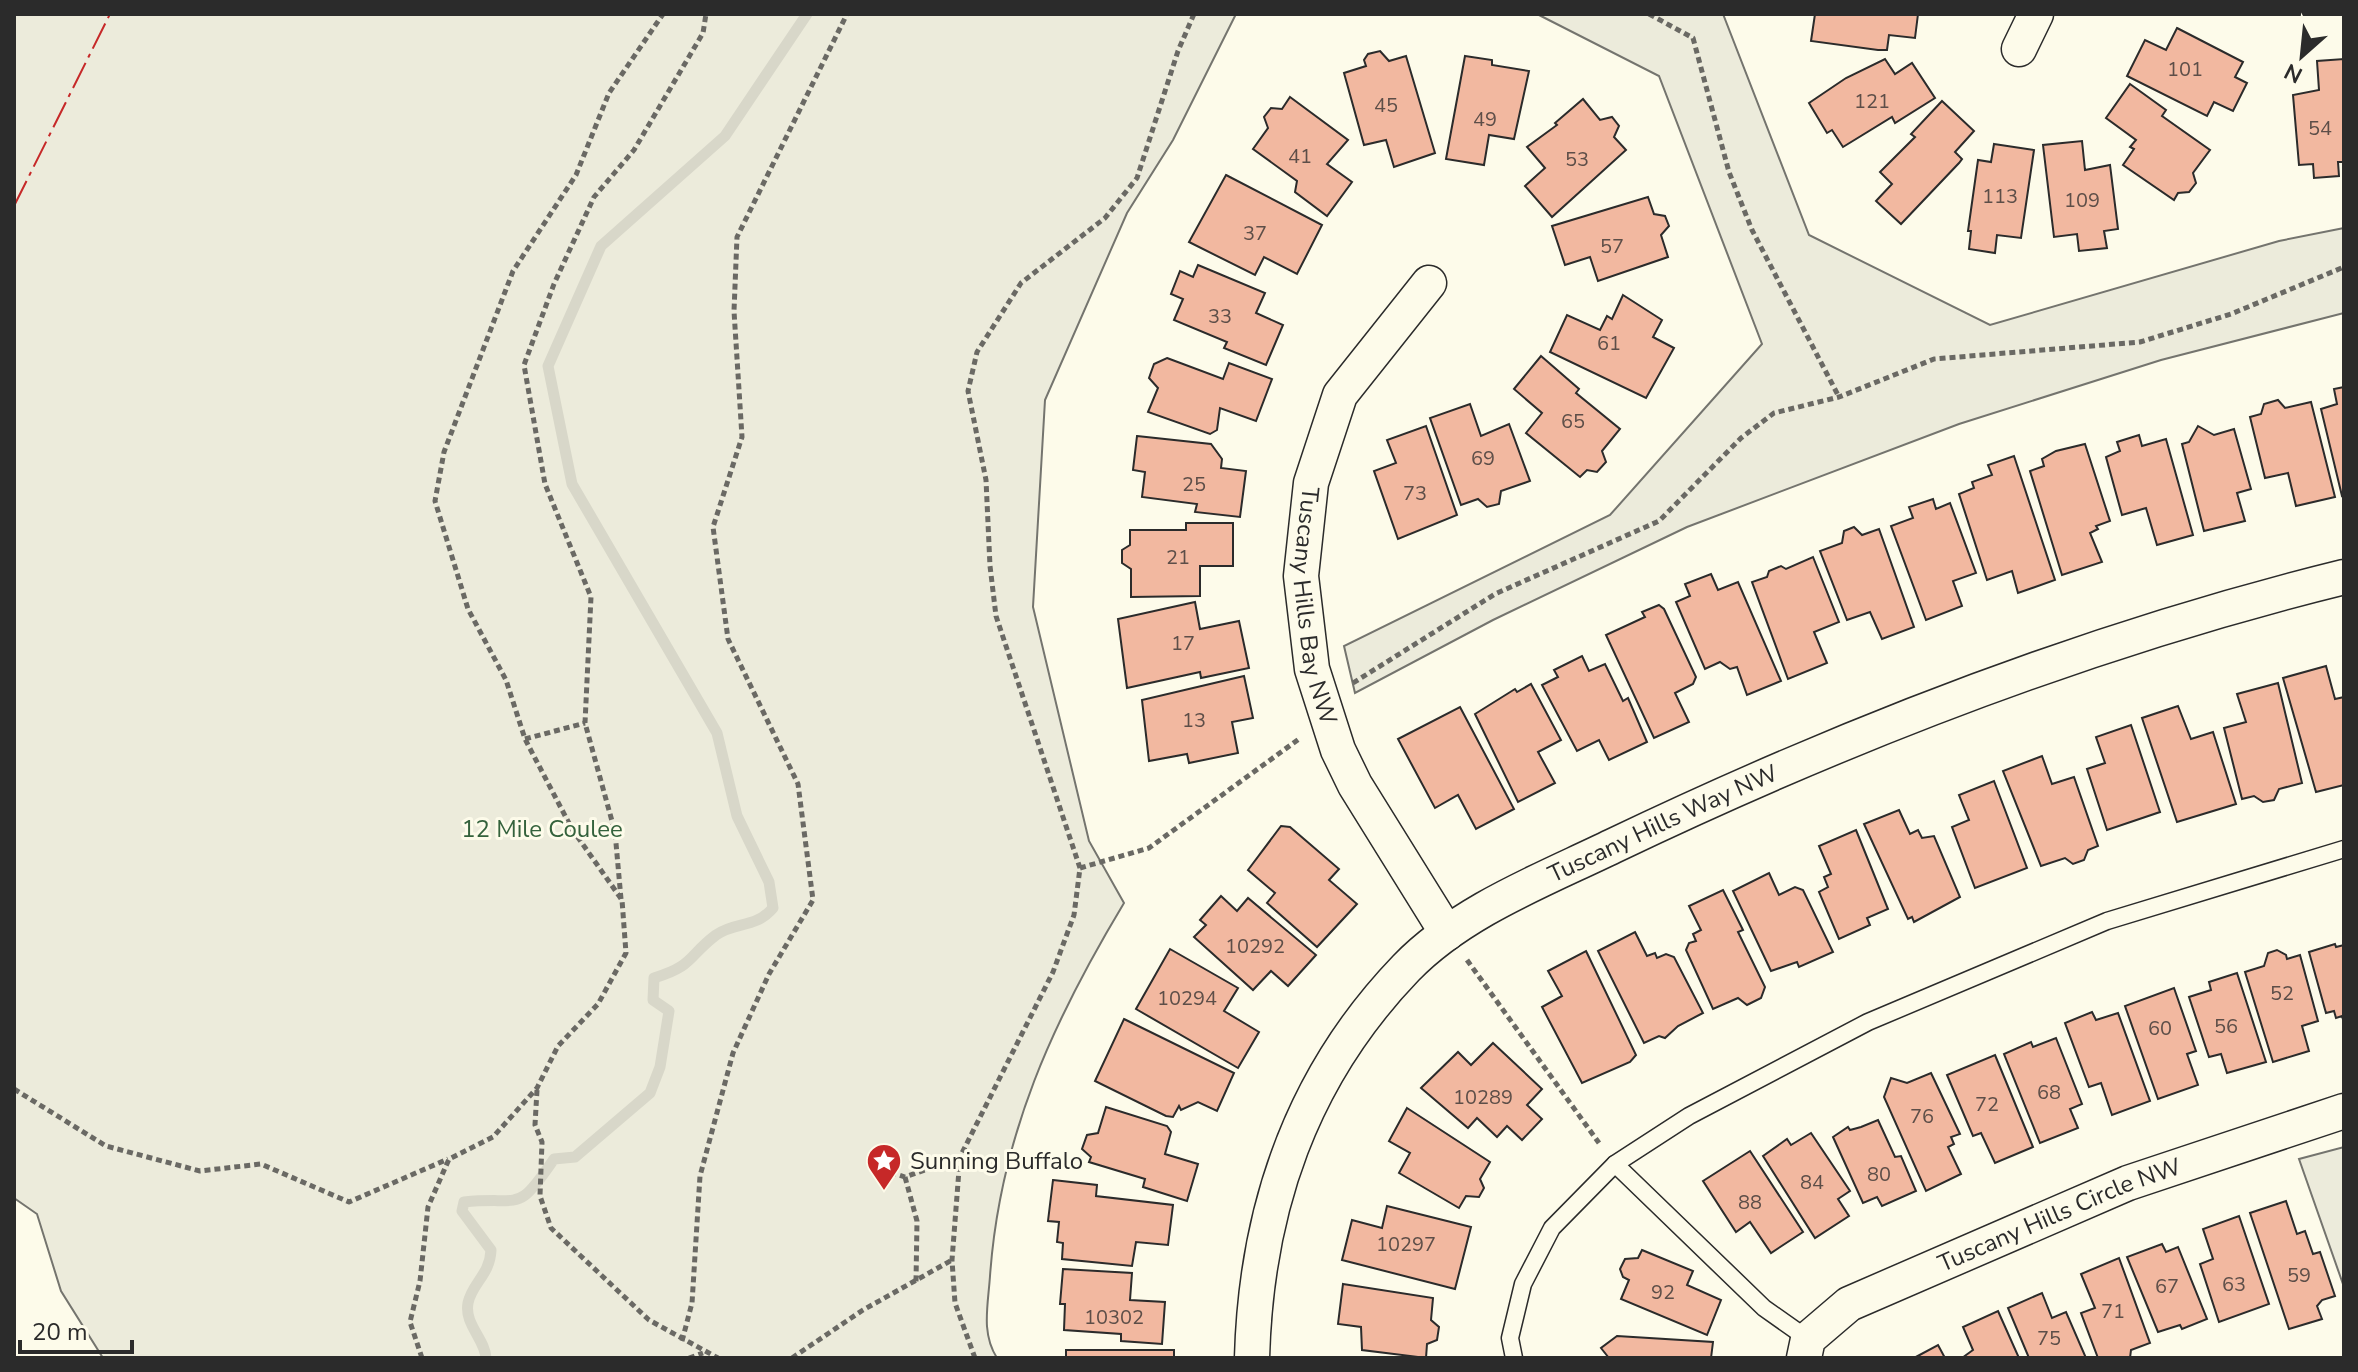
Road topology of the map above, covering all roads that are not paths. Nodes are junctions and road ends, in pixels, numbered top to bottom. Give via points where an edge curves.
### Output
1 (2036, 14) edge
2 (2019, 49) dead end
3 (1429, 283) dead end
4 (2344, 577) edge
5 (2344, 849) edge
6 (1447, 933) junction
7 (2344, 1111) edge
8 (1615, 1164) junction
9 (1806, 1348) edge
10 (1252, 1358) edge
11 (1514, 1358) edge

1 - 2 street
3 - 6 street, Tuscany Hills Bay NW via 1340,395 1311,483 1301,576 1312,669 1324,713 1355,785
4 - 6 street, Tuscany Hills Way NW via 2185,621 1911,716 1681,813
5 - 8 lane via 2107,921 1868,1022 1689,1116
6 - 10 street, Tuscany Hills Way NW via 1406,968 1371,1009 1312,1100 1272,1200 1260,1253
7 - 9 street, Tuscany Hills Circle NW via 2128,1183 1849,1304
8 - 9 lane
8 - 11 lane via 1552,1228 1523,1284 1510,1338

